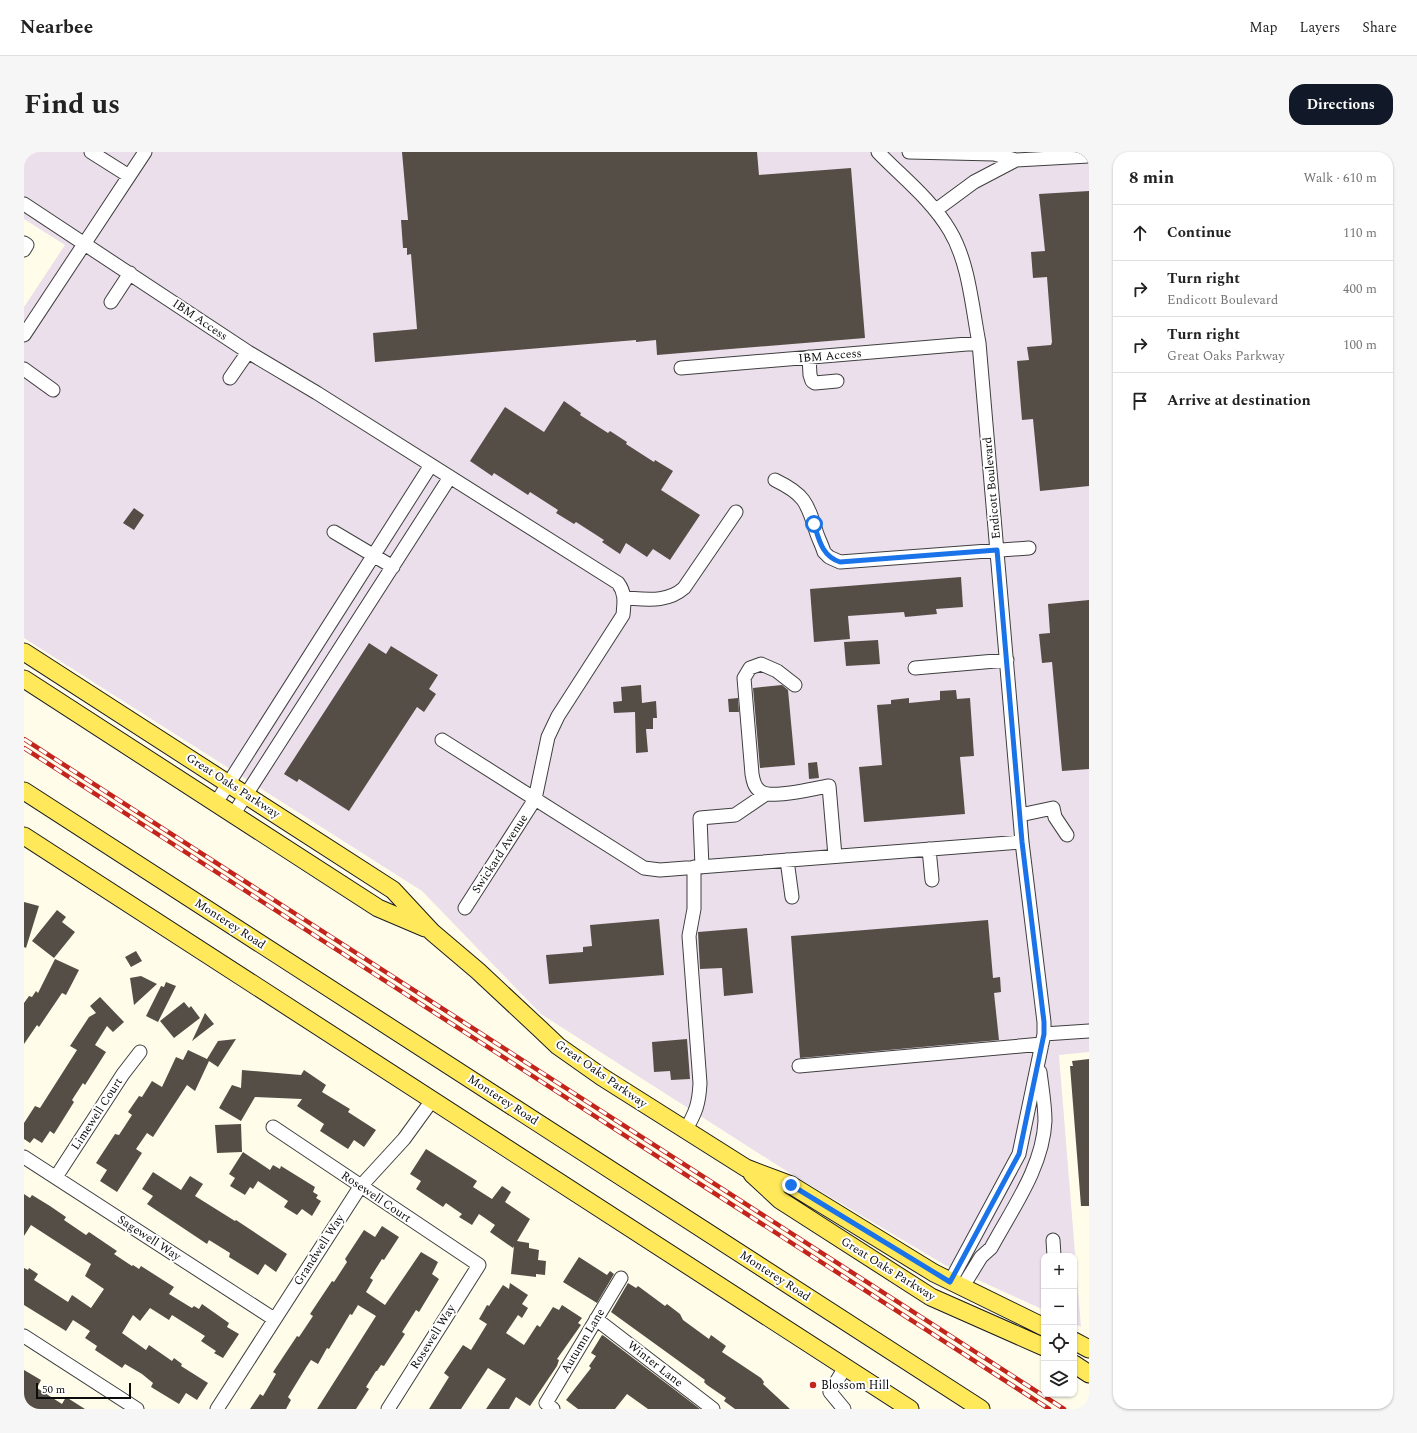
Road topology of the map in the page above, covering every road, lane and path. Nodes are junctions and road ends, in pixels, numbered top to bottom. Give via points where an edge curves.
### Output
1 (91, 152) edge
2 (145, 152) edge
3 (878, 152) edge
4 (909, 152) edge
5 (1089, 156) edge
6 (1016, 160) junction
7 (129, 176) junction
8 (24, 204) edge
9 (936, 210) junction
10 (24, 243) edge
11 (85, 243) junction
12 (24, 250) edge
13 (130, 273) junction
14 (111, 302) dead end
15 (24, 335) edge
16 (979, 343) junction
17 (248, 352) junction
18 (809, 357) junction
19 (682, 368) dead end
20 (24, 369) edge
21 (230, 378) dead end
22 (837, 380) dead end
23 (53, 390) dead end
24 (431, 465) junction
25 (450, 477) junction
26 (775, 480) dead end
27 (736, 512) dead end
28 (334, 532) dead end
29 (1028, 548) dead end
30 (997, 550) junction
31 (374, 556) junction
32 (393, 567) junction
33 (625, 598) junction
34 (24, 652) edge
35 (1007, 660) junction
36 (915, 668) dead end
37 (24, 679) edge
38 (795, 685) dead end
39 (442, 740) dead end
40 (229, 784) junction
41 (24, 791) edge
42 (766, 794) junction
43 (246, 795) junction
44 (535, 800) junction
45 (216, 804) junction
46 (233, 814) junction
47 (1020, 815) junction
48 (1067, 835) dead end
49 (24, 836) edge
50 (1022, 842) junction
51 (929, 849) junction
52 (835, 856) junction
53 (787, 860) junction
54 (698, 867) junction
55 (932, 880) dead end
56 (792, 897) dead end
57 (465, 908) dead end
58 (432, 932) junction
59 (1089, 1030) edge
60 (1043, 1039) junction
61 (140, 1052) dead end
62 (1039, 1059) junction
63 (800, 1066) dead end
64 (433, 1099) junction
65 (273, 1127) dead end
66 (685, 1130) junction
67 (24, 1157) edge
68 (746, 1168) junction
69 (56, 1178) junction
70 (360, 1187) junction
71 (987, 1214) junction
72 (1004, 1223) junction
73 (1053, 1240) dead end
74 (1054, 1253) edge
75 (479, 1265) joint
76 (621, 1278) dead end
77 (907, 1282) junction
78 (956, 1285) junction
79 (274, 1319) junction
80 (596, 1319) junction
81 (1041, 1326) edge
82 (24, 1336) edge
83 (1077, 1343) edge
84 (1041, 1346) edge
85 (1089, 1349) edge
86 (846, 1366) junction
87 (1077, 1366) edge
88 (1089, 1374) edge
89 (550, 1406) edge
90 (137, 1409) edge
91 (217, 1409) edge
92 (388, 1409) edge
93 (713, 1409) edge
94 (844, 1409) edge
95 (910, 1409) edge
96 (981, 1409) edge

1 - 7 street
2 - 7 street
3 - 9 street, Endicott Boulevard
4 - 6 street via 994,154
5 - 6 street
6 - 9 street via 974,182
7 - 11 street
8 - 11 street, IBM Access
9 - 16 street, Endicott Boulevard via 951,232 963,264
10 - 12 street via 27,245
11 - 13 street, IBM Access
11 - 15 street
13 - 14 street
13 - 17 street, IBM Access
16 - 18 street, IBM Access
16 - 30 street, Endicott Boulevard
17 - 21 street
17 - 24 street, IBM Access
18 - 19 street, IBM Access
18 - 22 street via 812,381
20 - 23 street
24 - 25 street, IBM Access
24 - 31 street
25 - 32 street
25 - 33 street, IBM Access via 618,583
26 - 30 street via 803,498 809,506 824,552 840,562
27 - 33 street via 678,594 657,599
28 - 31 street
29 - 30 street
30 - 35 street, Endicott Boulevard
31 - 32 street
31 - 40 street
32 - 43 street
33 - 44 street via 622,615 558,716 548,737
34 - 40 main road, Great Oaks Parkway
35 - 36 street
35 - 47 street, Endicott Boulevard
37 - 45 main road, Great Oaks Parkway
38 - 42 street via 777,671 761,664 750,668 744,678 752,774 756,787
39 - 44 street
40 - 43 main road, Great Oaks Parkway
40 - 45 street
41 - 96 main road, Monterey Road
42 - 52 street via 828,786
42 - 54 street via 735,815 700,818
43 - 46 street
43 - 58 main road, Great Oaks Parkway via 393,890
44 - 54 street via 644,868 660,870
44 - 57 street, Swickard Avenue
45 - 46 main road, Great Oaks Parkway
46 - 58 main road, Great Oaks Parkway via 378,908
47 - 48 street via 1053,808
47 - 50 street, Endicott Boulevard
49 - 64 main road
50 - 51 street
50 - 60 street, Endicott Boulevard via 1044,1022
51 - 52 street
51 - 55 street
52 - 53 street
53 - 54 street
53 - 56 street
54 - 66 street via 689,936 700,1083 696,1111
58 - 66 main road, Great Oaks Parkway via 558,1046
59 - 60 street
60 - 62 street, Endicott Boulevard
60 - 63 street
61 - 69 street, Limewell Court
62 - 71 street, Endicott Boulevard via 1019,1154
62 - 72 street, Endicott Boulevard via 1045,1120 1040,1150 1033,1170
64 - 70 street, Grandwell Way via 404,1139
64 - 86 main road
65 - 70 street, Rosewell Court
66 - 68 main road, Great Oaks Parkway
67 - 69 street, Sagewell Way
68 - 77 main road, Great Oaks Parkway via 780,1200
68 - 78 main road, Great Oaks Parkway via 791,1185
69 - 79 street, Sagewell Way
70 - 75 street, Rosewell Court
70 - 79 street, Grandwell Way
71 - 72 street
71 - 78 street, Endicott Boulevard
72 - 78 street, Endicott Boulevard via 991,1248
73 - 74 street
75 - 92 street, Rosewell Way
76 - 80 street, Autumn Lane
77 - 78 main road via 927,1282 946,1292 953,1292
77 - 84 main road, Great Oaks Parkway via 950,1306
78 - 81 main road, Great Oaks Parkway
79 - 91 street, Grandwell Way
80 - 89 street, Autumn Lane
80 - 93 street, Winter Lane
82 - 90 street
83 - 85 main road
86 - 94 street via 830,1392
86 - 95 main road
87 - 88 main road

